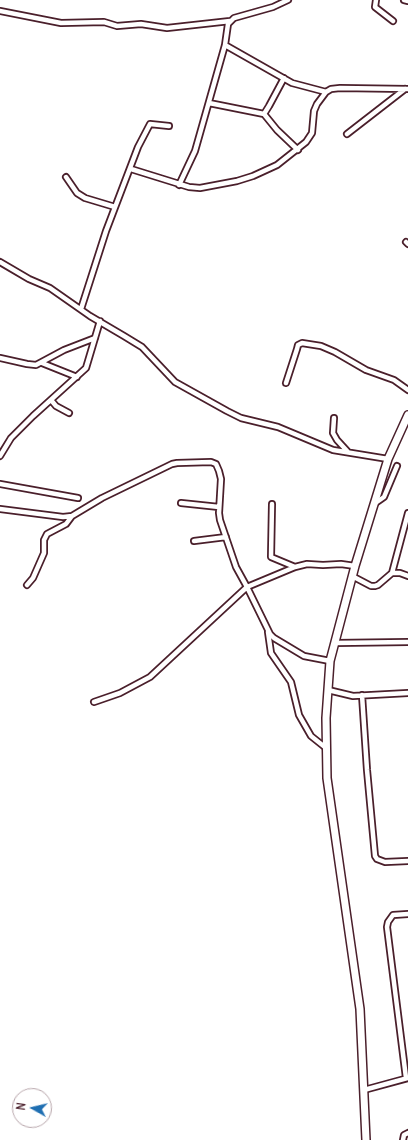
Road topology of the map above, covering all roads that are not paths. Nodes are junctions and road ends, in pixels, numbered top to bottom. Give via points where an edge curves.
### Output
1 (288, 0) edge
2 (376, 0) edge
3 (404, 0) edge
4 (408, 1) edge
5 (0, 11) edge
6 (230, 21) junction
7 (393, 21) dead end
8 (225, 45) junction
9 (284, 78) junction
10 (407, 89) edge
11 (326, 92) junction
12 (209, 103) junction
13 (264, 114) junction
14 (169, 126) dead end
15 (347, 134) dead end
16 (298, 150) junction
17 (131, 169) junction
18 (66, 177) dead end
19 (179, 184) junction
20 (115, 207) junction
21 (0, 262) edge
22 (81, 309) junction
23 (100, 321) junction
24 (95, 338) junction
25 (0, 358) edge
26 (42, 363) junction
27 (77, 377) junction
28 (286, 383) dead end
29 (408, 390) edge
30 (51, 400) junction
31 (69, 412) dead end
32 (408, 415) edge
33 (334, 418) dead end
34 (348, 452) junction
35 (0, 456) edge
36 (388, 459) junction
37 (397, 466) dead end
38 (0, 484) edge
39 (78, 498) dead end
40 (181, 503) dead end
41 (272, 504) dead end
42 (374, 504) junction
43 (219, 507) junction
44 (0, 509) edge
45 (408, 513) edge
46 (72, 516) junction
47 (226, 537) junction
48 (194, 542) dead end
49 (355, 566) junction
50 (296, 567) junction
51 (392, 573) junction
52 (352, 576) junction
53 (408, 576) edge
54 (27, 585) dead end
55 (247, 588) junction
56 (268, 630) junction
57 (408, 642) edge
58 (335, 643) junction
59 (330, 662) junction
60 (328, 690) junction
61 (408, 693) edge
62 (362, 694) junction
63 (94, 702) dead end
64 (326, 748) junction
65 (408, 861) edge
66 (408, 914) edge
67 (407, 1078) edge
68 (364, 1090) junction
69 (408, 1133) edge
70 (366, 1140) edge
71 (403, 1140) edge

1 - 6 street
2 - 7 street via 375,7
3 - 4 street
5 - 6 street via 61,23 104,22 117,26 141,24 167,28
6 - 8 street
8 - 9 street
8 - 12 street
9 - 11 street via 299,86
9 - 13 street
10 - 11 street via 340,88
10 - 15 street
11 - 16 street via 314,111 312,133
12 - 13 street
12 - 19 street via 195,151
13 - 16 street
14 - 17 street via 150,124 138,147
16 - 19 street via 253,176 200,188
17 - 19 street
17 - 20 street
18 - 20 street via 85,198
20 - 22 street
21 - 22 street via 50,288
22 - 23 street
23 - 24 street
23 - 34 street via 142,347 175,382 227,411 241,418 278,427 333,450
24 - 26 street via 64,350
24 - 27 street via 86,368
25 - 26 street via 27,364
26 - 27 street
27 - 30 street
28 - 29 street via 298,345 302,343 336,352 366,370 394,380
30 - 31 street via 56,406
30 - 35 street via 11,438
32 - 36 main road
33 - 34 street via 333,433
34 - 36 street
36 - 42 main road
37 - 42 street via 384,497
38 - 39 street
40 - 43 street
41 - 50 street via 271,557
42 - 49 main road
43 - 46 street via 221,479 216,464 177,463 102,498
43 - 47 street
44 - 46 street
45 - 51 street
46 - 54 street via 66,524 47,534 44,540 44,553 33,578
47 - 48 street
47 - 55 street via 236,567
49 - 50 street via 312,564
49 - 52 main road
50 - 55 street
51 - 52 street via 374,586
51 - 53 street
52 - 58 main road
55 - 56 street
55 - 63 street via 150,677 120,693
56 - 59 street via 274,638 299,654
56 - 64 street via 271,653 291,682 299,715 311,736
57 - 58 street
58 - 59 main road
59 - 60 main road
60 - 62 street via 346,695
60 - 64 main road
61 - 62 street
62 - 65 street via 375,856 384,862
64 - 68 main road via 327,778 360,1009
66 - 67 street via 393,915 387,927
67 - 68 street
68 - 70 main road
69 - 71 street via 404,1135

